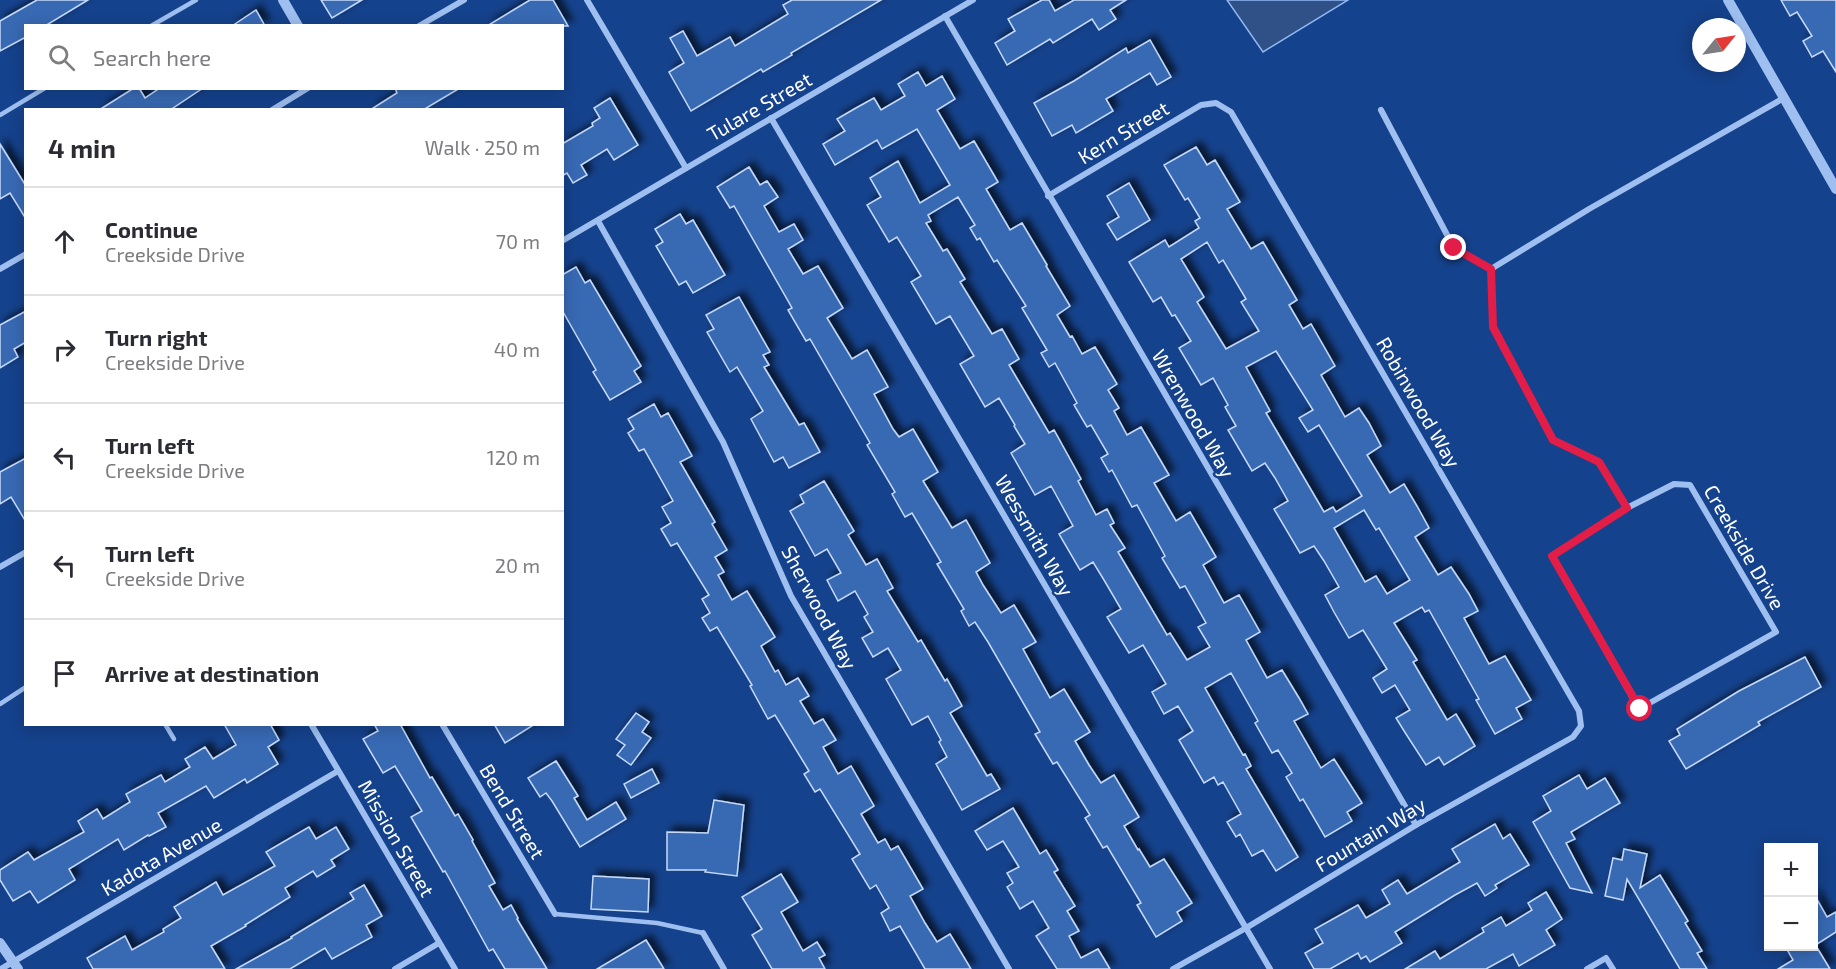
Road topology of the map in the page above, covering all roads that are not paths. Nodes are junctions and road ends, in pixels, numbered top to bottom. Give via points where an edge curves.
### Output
1 (196, 0) edge
2 (283, 0) edge
3 (464, 0) edge
4 (587, 0) edge
5 (973, 0) edge
6 (1728, 0) edge
7 (945, 16) junction
8 (154, 24) edge
9 (297, 24) edge
10 (422, 24) edge
11 (42, 90) edge
12 (305, 90) edge
13 (1784, 98) junction
14 (1216, 103) joint
15 (275, 108) edge
16 (1381, 110) dead end
17 (0, 115) edge
18 (771, 118) junction
19 (686, 168) junction
20 (1836, 189) edge
21 (1048, 195) junction
22 (598, 221) junction
23 (564, 240) edge
24 (24, 255) edge
25 (1, 265) edge
26 (1491, 269) junction
27 (1627, 508) junction
28 (24, 553) edge
29 (0, 567) edge
30 (24, 688) edge
31 (0, 704) edge
32 (166, 726) edge
33 (312, 726) edge
34 (443, 726) edge
35 (1581, 726) joint
36 (174, 739) dead end
37 (338, 771) junction
38 (1416, 825) junction
39 (555, 914) joint
40 (1246, 928) junction
41 (703, 933) joint
42 (0, 943) edge
43 (440, 943) junction
44 (16, 965) edge
45 (1, 969) edge
46 (395, 969) edge
47 (455, 969) edge
48 (724, 969) edge
49 (1009, 969) edge
50 (1173, 969) edge
51 (1270, 969) edge
52 (1587, 969) edge
53 (1613, 969) edge

1 - 8 lane
2 - 9 street
3 - 10 street
4 - 19 street
5 - 7 street, Tulare Street
6 - 13 street
7 - 18 street, Tulare Street
7 - 21 street, Wrenwood Way
11 - 17 lane
12 - 15 street
13 - 20 street
13 - 26 street
14 - 21 street, Kern Street via 1201,105
14 - 35 street, Robinwood Way via 1231,111 1580,711
16 - 26 street via 1454,248
18 - 19 street, Tulare Street
18 - 40 street, Wessmith Way
19 - 22 street, Tulare Street
21 - 38 street, Wrenwood Way
22 - 23 street, Tulare Street
22 - 49 street, Sherwood Way via 723,442 791,596
24 - 25 street
26 - 27 street via 1493,327 1553,440 1599,462
27 - 27 street, Creekside Drive via 1674,484 1690,485 1776,632 1640,709 1552,556
28 - 29 street
30 - 31 lane
32 - 36 lane
33 - 37 street, Mission Street
34 - 39 street, Bend Street
35 - 38 street, Fountain Way via 1573,737
37 - 43 street, Mission Street
37 - 44 street, Kadota Avenue
38 - 40 street, Fountain Way
39 - 41 lane via 657,923
40 - 50 street, Fountain Way
40 - 51 street, Wessmith Way
41 - 48 street
42 - 44 street
43 - 46 street
43 - 47 street, Mission Street
44 - 45 street, Kadota Avenue
52 - 53 street via 1606,958

